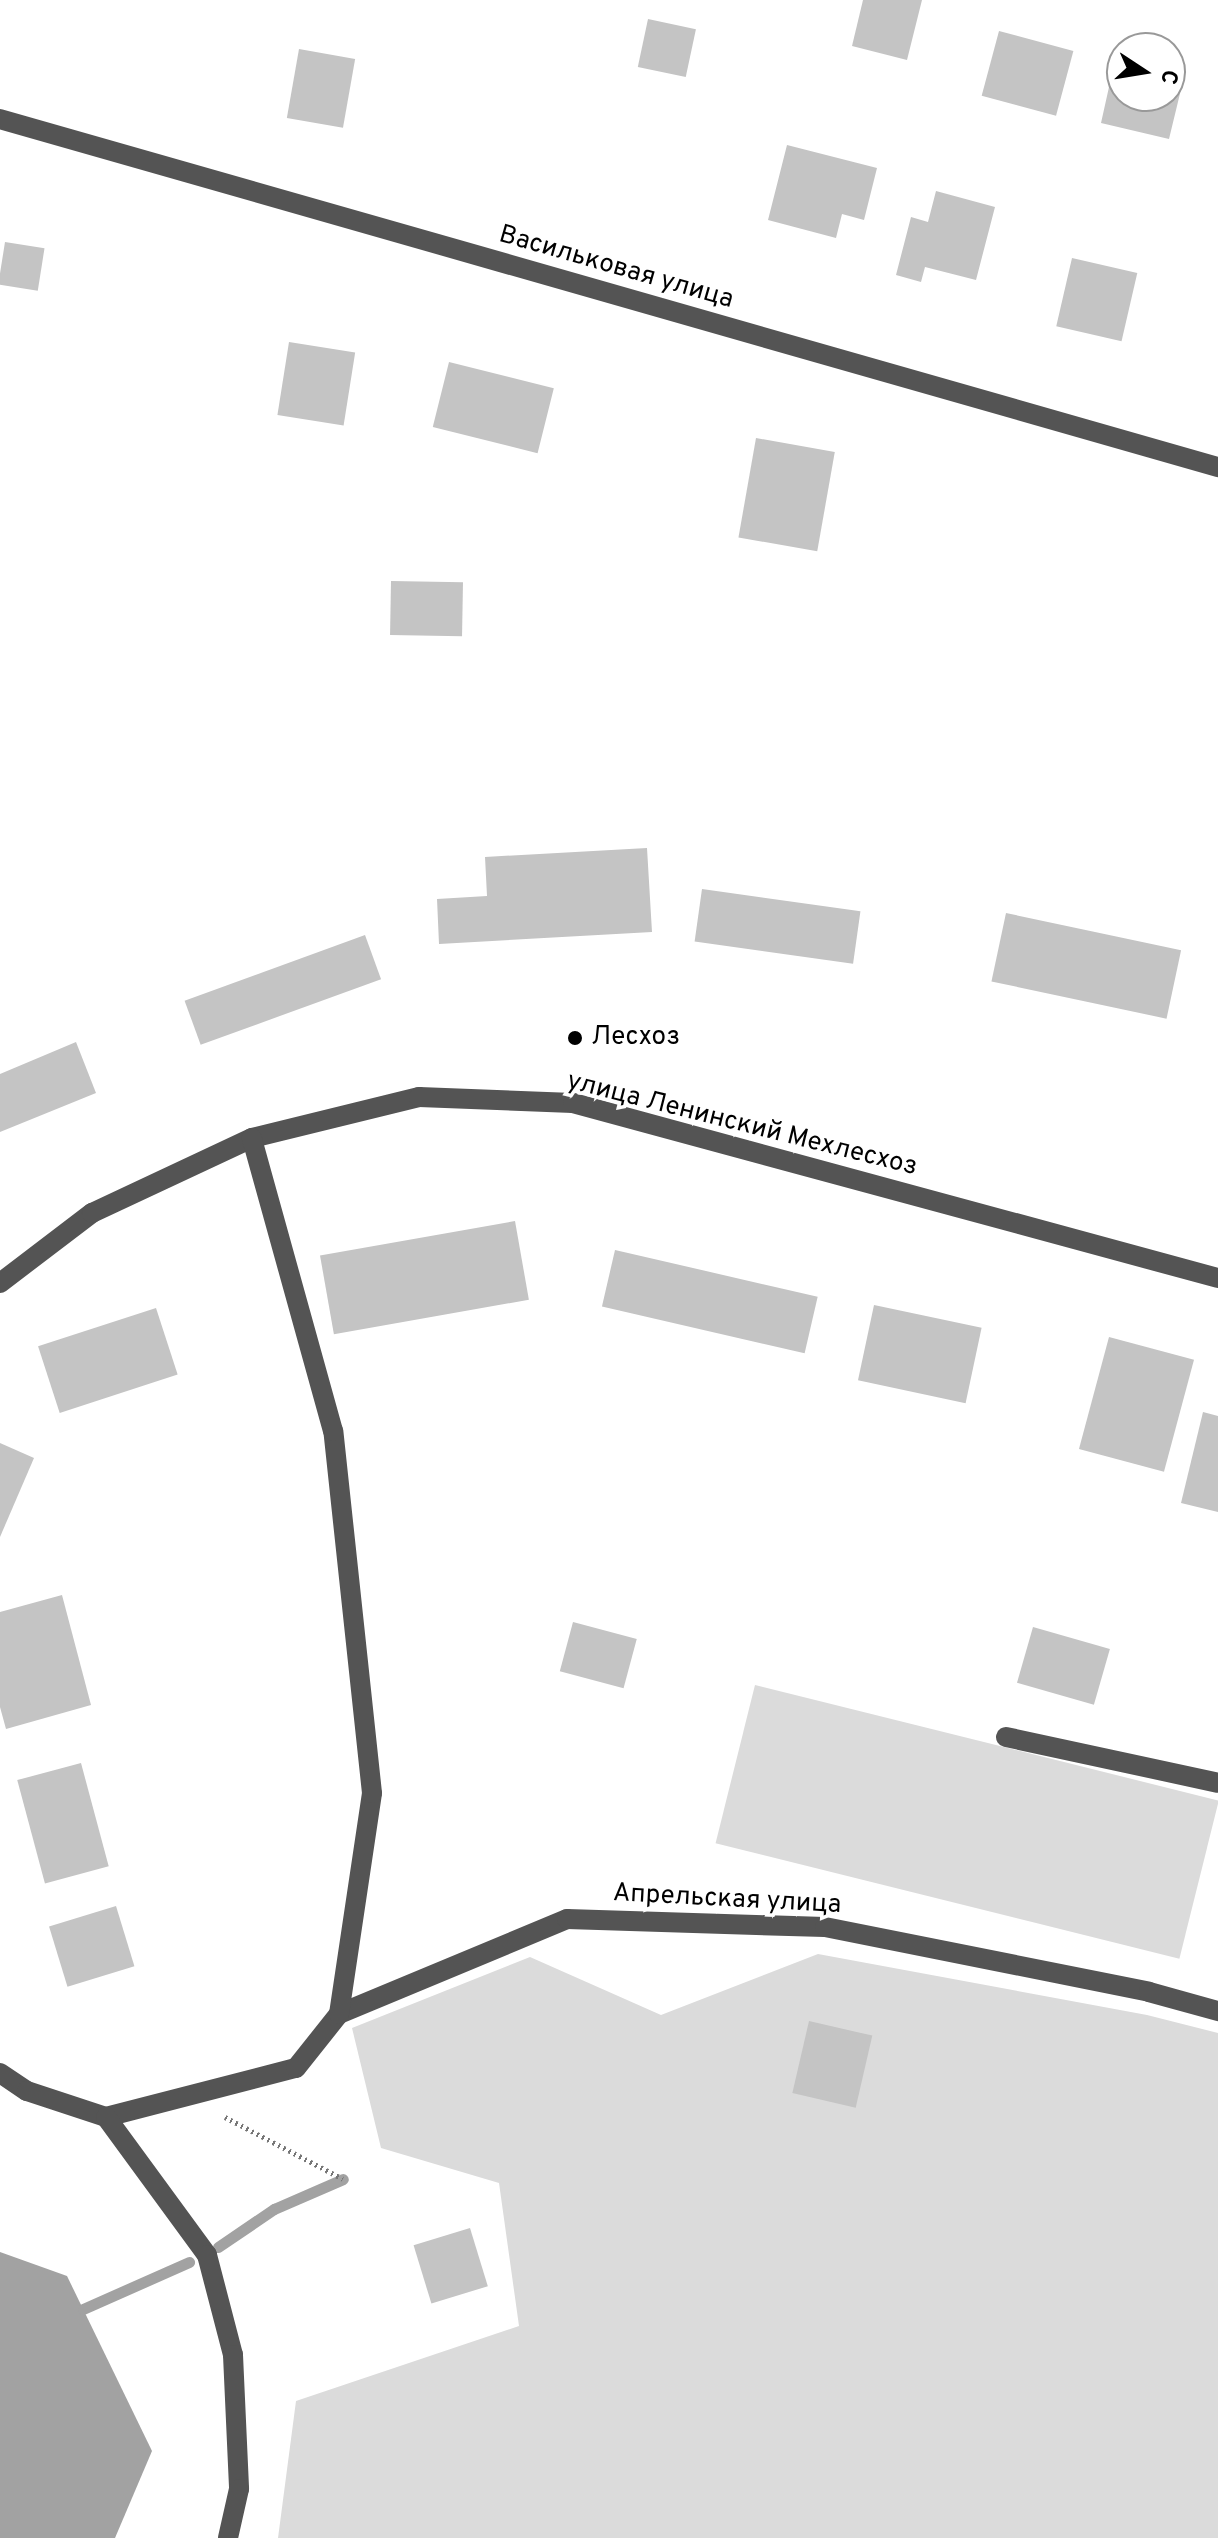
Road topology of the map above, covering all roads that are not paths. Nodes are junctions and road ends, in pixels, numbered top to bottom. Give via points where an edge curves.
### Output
1 (0, 119) edge
2 (1218, 467) edge
3 (252, 1138) junction
4 (1218, 1278) edge
5 (0, 1283) edge
6 (1006, 1737) dead end
7 (1218, 1783) edge
8 (1218, 2011) edge
9 (339, 2014) junction
10 (0, 2073) edge
11 (106, 2117) junction
12 (228, 2538) edge

1 - 2 street, Васильковая улица
3 - 4 street, улица Ленинский Мехлесхоз via 419,1097 573,1103
3 - 5 street, улица Ленинский Мехлесхоз via 92,1213
3 - 9 street via 333,1431 372,1793
6 - 7 street
8 - 9 street, Апрельская улица via 1149,1992 825,1927 567,1919
9 - 11 street via 296,2068
10 - 11 street via 27,2091
11 - 12 street via 207,2255 233,2355 239,2489

